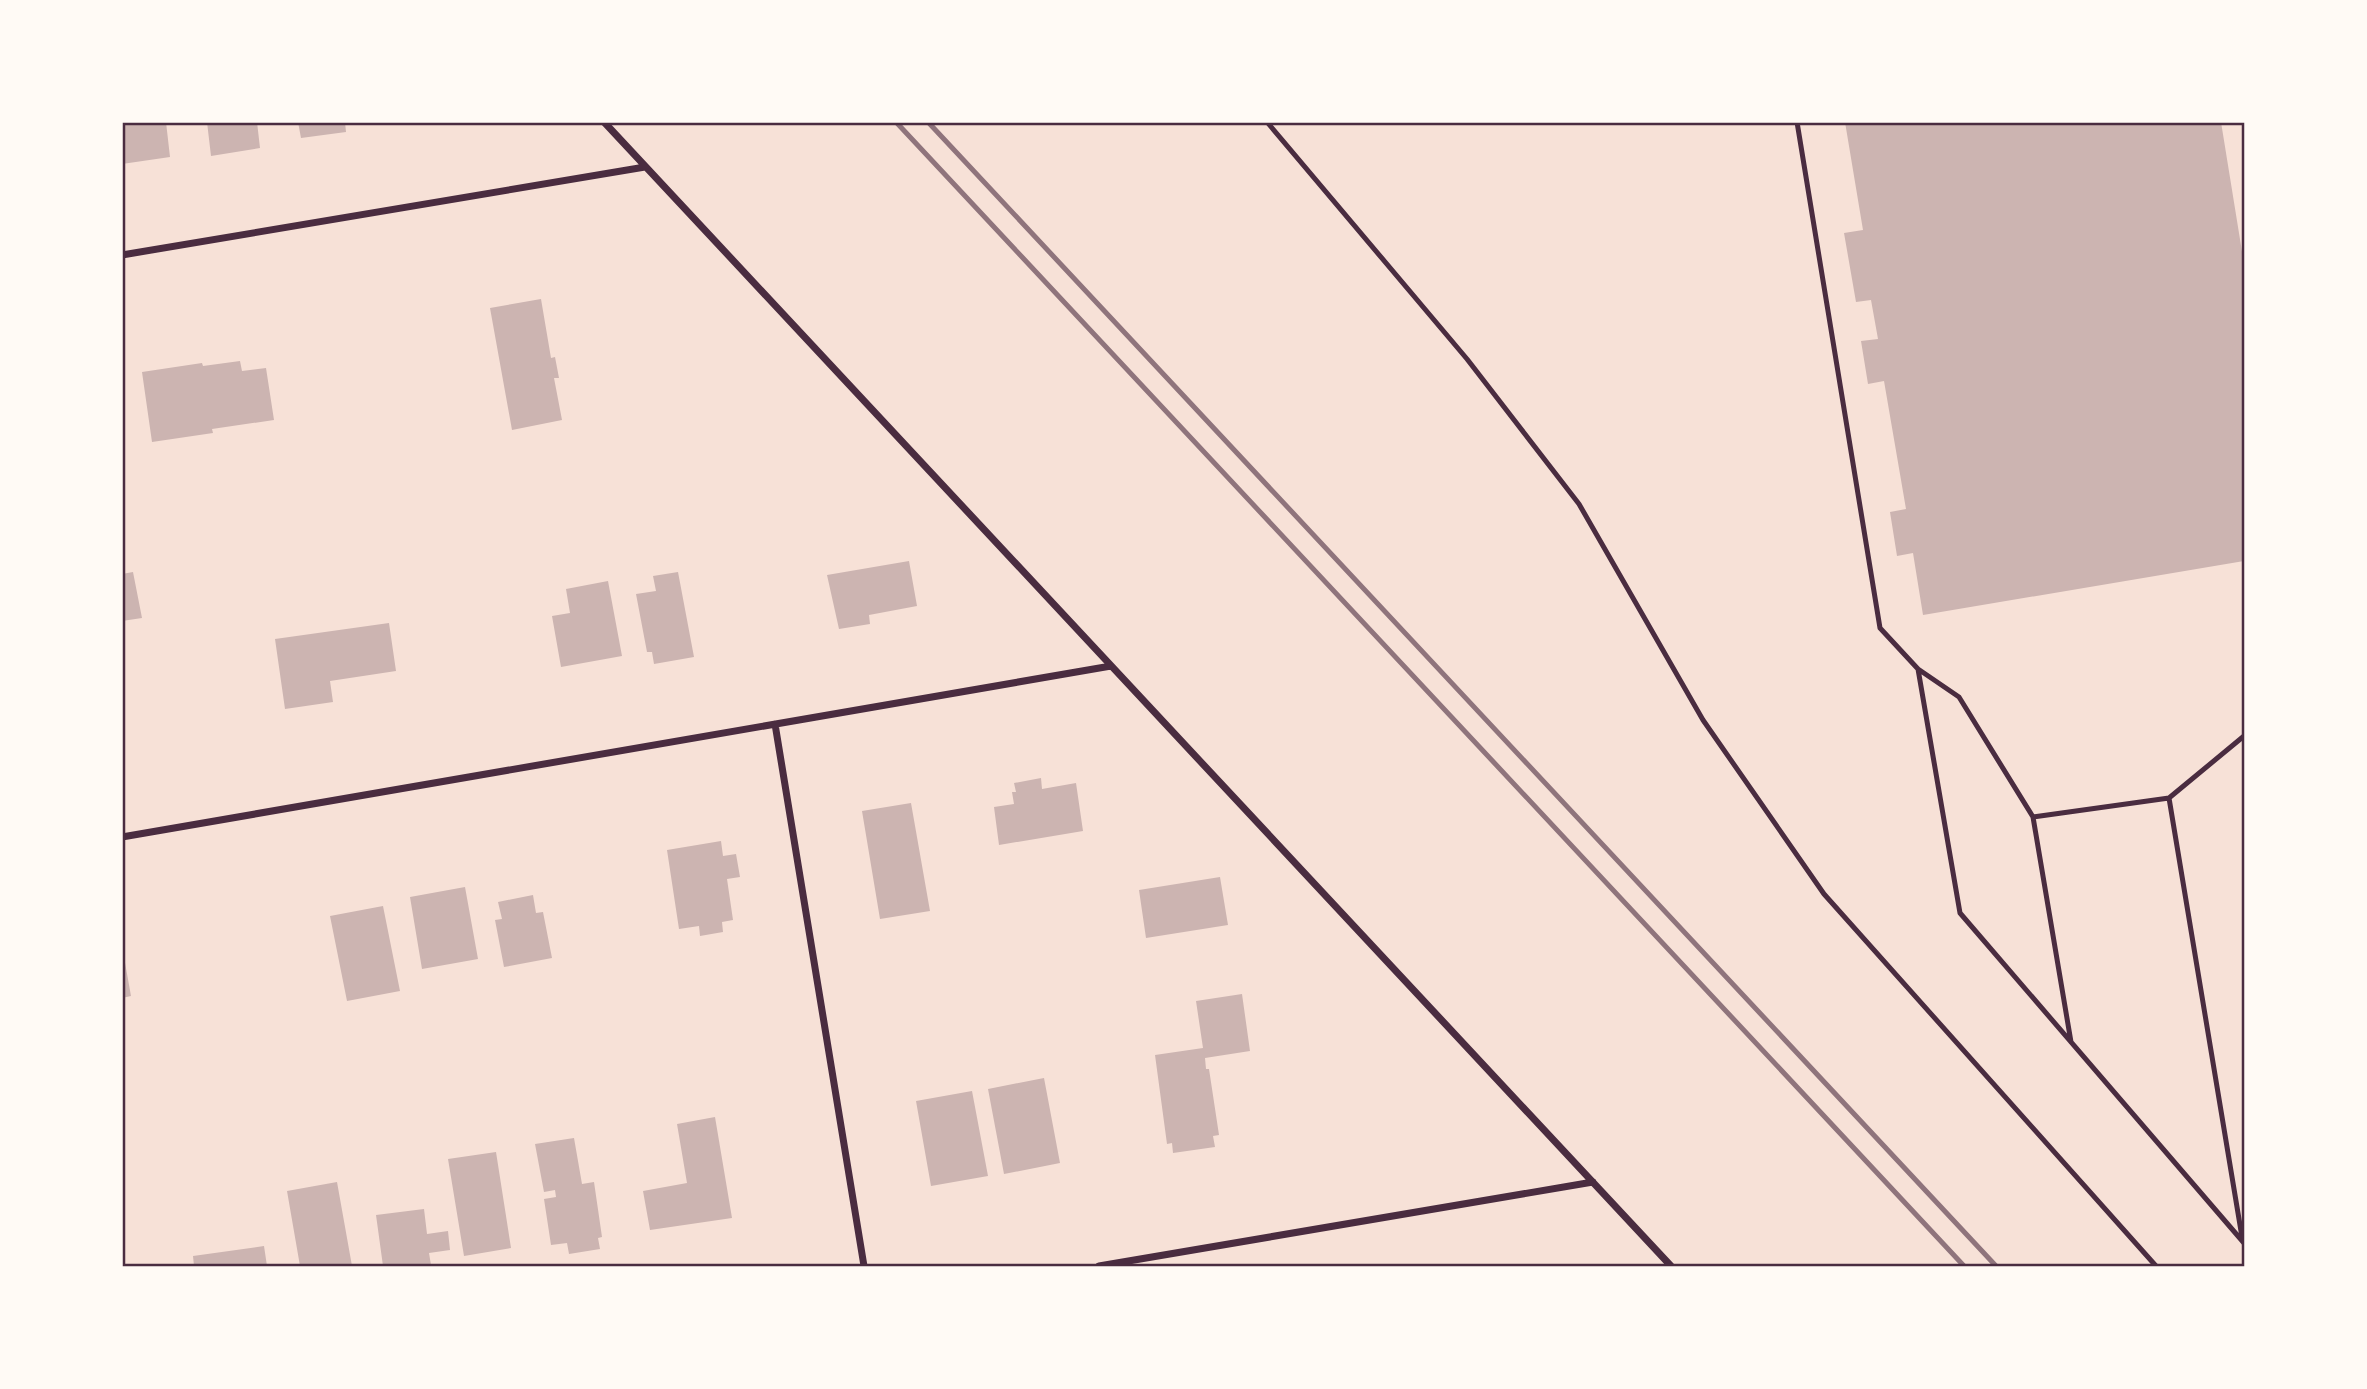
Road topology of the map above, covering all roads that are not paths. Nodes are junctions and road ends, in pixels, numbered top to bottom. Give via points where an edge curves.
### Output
1 (604, 122) edge
2 (1267, 122) edge
3 (1797, 122) edge
4 (645, 167) junction
5 (122, 254) edge
6 (1111, 666) junction
7 (1918, 669) junction
8 (775, 724) junction
9 (2245, 736) edge
10 (2169, 798) junction
11 (2033, 817) junction
12 (122, 836) edge
13 (2071, 1042) junction
14 (1593, 1182) junction
15 (2243, 1242) edge
16 (864, 1266) edge
17 (1099, 1266) edge
18 (1671, 1266) edge
19 (2156, 1266) edge

1 - 4 street
2 - 19 lane via 1467,359 1580,504 1703,720 1824,894
3 - 7 lane via 1880,628
4 - 5 street
4 - 6 street
6 - 8 street
6 - 14 street
7 - 11 lane via 1959,697
7 - 13 lane via 1960,913
8 - 12 street
8 - 16 street
9 - 10 lane
10 - 11 lane
10 - 15 lane
11 - 13 lane
13 - 15 lane
14 - 17 street
14 - 18 street

